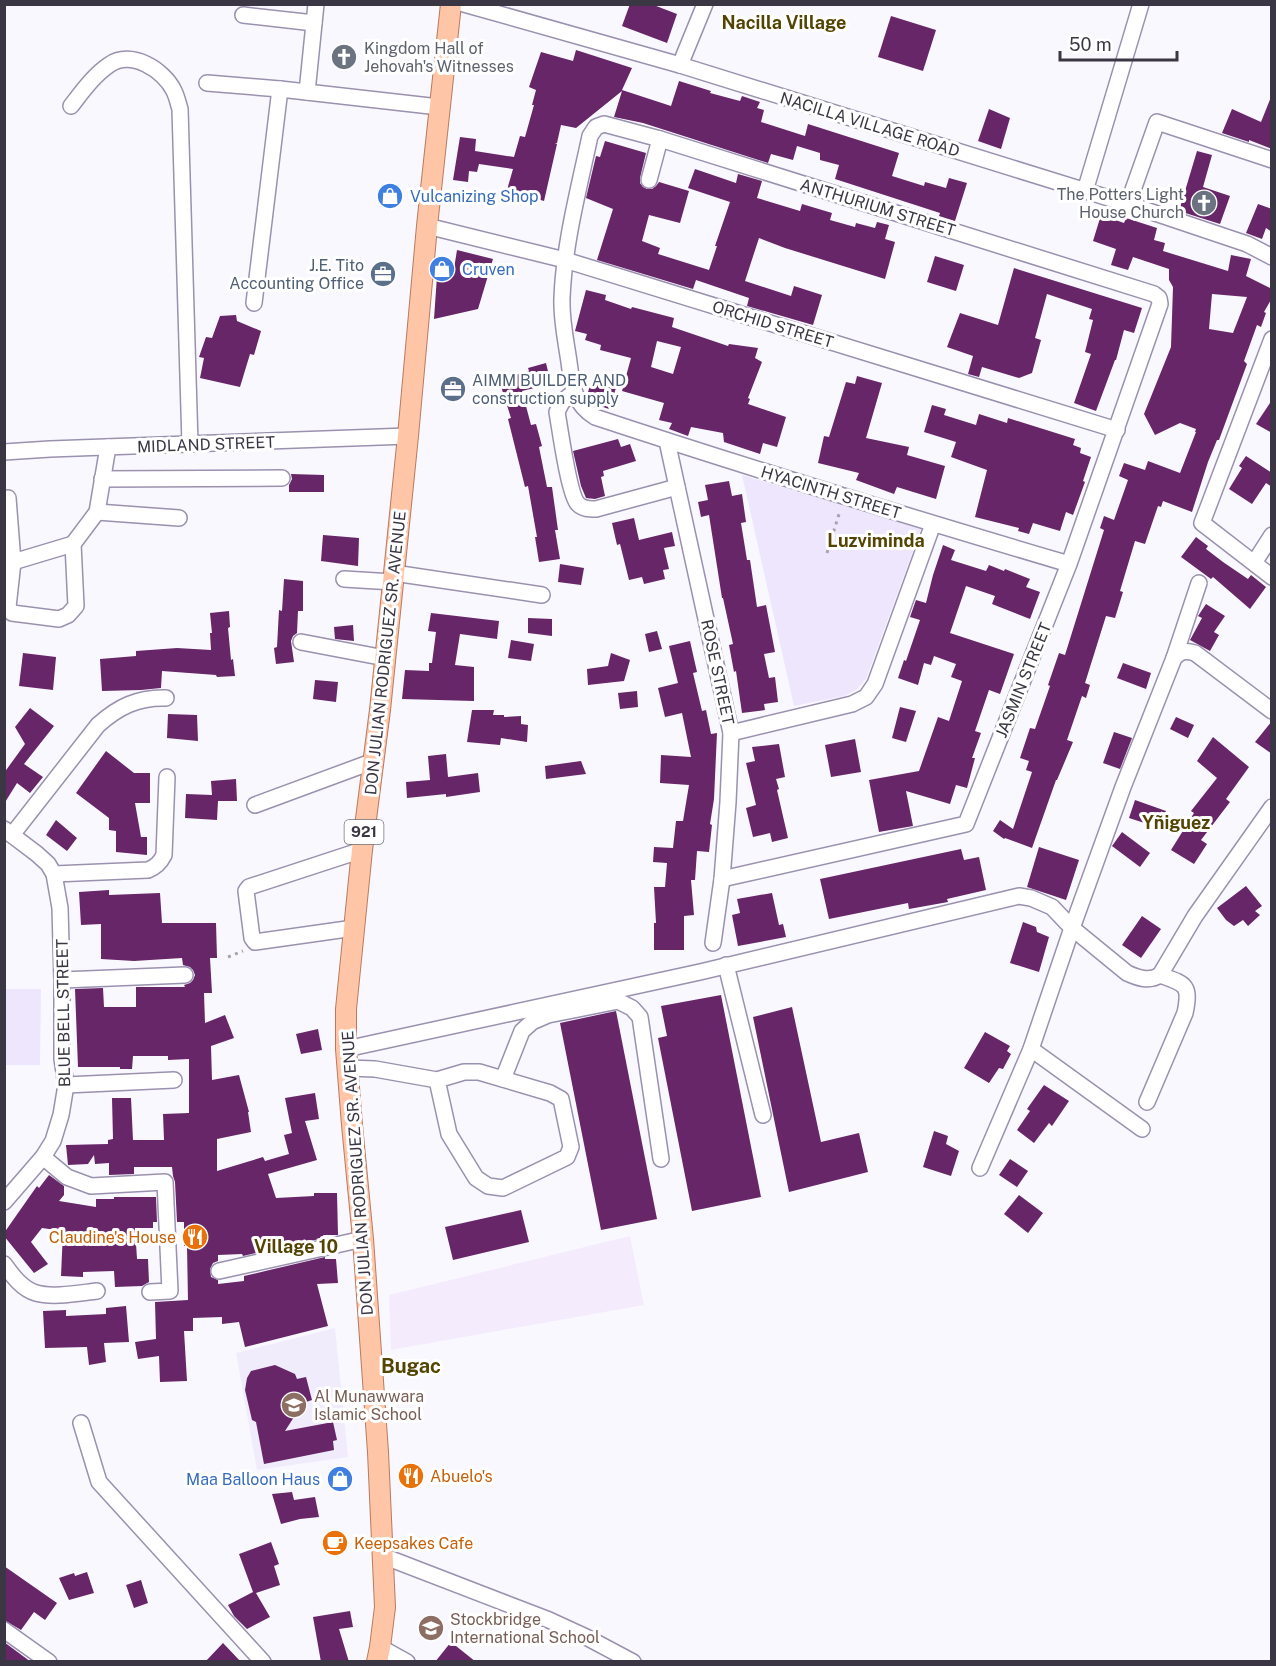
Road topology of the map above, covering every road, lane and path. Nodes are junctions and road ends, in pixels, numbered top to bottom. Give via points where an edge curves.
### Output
1 (316, 4) edge
2 (451, 4) edge
3 (464, 4) edge
4 (705, 4) edge
5 (1141, 4) edge
6 (243, 15) dead end
7 (314, 23) junction
8 (680, 64) junction
9 (207, 82) dead end
10 (280, 89) junction
11 (307, 92) junction
12 (71, 106) dead end
13 (440, 107) junction
14 (660, 139) junction
15 (1272, 160) edge
16 (649, 180) dead end
17 (1084, 191) junction
18 (1128, 204) junction
19 (427, 226) junction
20 (1272, 257) edge
21 (566, 260) junction
22 (1159, 298) joint
23 (254, 303) dead end
24 (1272, 339) edge
25 (574, 392) junction
26 (1117, 430) junction
27 (408, 436) junction
28 (667, 441) junction
29 (190, 444) junction
30 (108, 447) junction
31 (4, 452) edge
32 (282, 478) dead end
33 (102, 479) junction
34 (677, 488) junction
35 (844, 497) junction
36 (8, 498) dead end
37 (97, 512) junction
38 (179, 519) dead end
39 (933, 524) junction
40 (1272, 535) edge
41 (73, 544) junction
42 (827, 553) dead end
43 (13, 562) junction
44 (1254, 563) junction
45 (1069, 564) junction
46 (1272, 577) edge
47 (393, 578) junction
48 (344, 579) dead end
49 (1199, 583) dead end
50 (542, 595) dead end
51 (301, 642) dead end
52 (385, 658) junction
53 (1174, 658) junction
54 (166, 698) dead end
55 (1272, 711) edge
56 (731, 733) junction
57 (374, 761) junction
58 (167, 777) dead end
59 (255, 805) dead end
60 (1272, 807) edge
61 (8, 832) edge
62 (362, 850) junction
63 (54, 874) junction
64 (722, 879) junction
65 (354, 928) junction
66 (1072, 928) junction
67 (713, 942) dead end
68 (726, 965) junction
69 (185, 975) dead end
70 (1160, 975) junction
71 (62, 980) junction
72 (1031, 1049) junction
73 (347, 1058) junction
74 (503, 1079) junction
75 (174, 1080) dead end
76 (437, 1080) junction
77 (66, 1085) junction
78 (1147, 1102) dead end
79 (763, 1115) dead end
80 (1142, 1129) dead end
81 (43, 1157) junction
82 (661, 1159) dead end
83 (980, 1168) dead end
84 (4, 1202) edge
85 (363, 1239) junction
86 (4, 1264) edge
87 (219, 1271) dead end
88 (98, 1291) dead end
89 (150, 1292) dead end
90 (81, 1423) dead end
91 (383, 1556) junction
92 (4, 1630) edge
93 (378, 1654) edge
94 (49, 1662) edge
95 (263, 1662) edge
96 (407, 1662) edge
97 (633, 1662) edge

1 - 7 street
2 - 13 main road, DON JULIAN RODRIGUEZ SR. AVENUE / 921
3 - 8 street, NACILLA VILLAGE ROAD
4 - 8 street
5 - 17 street
6 - 7 street
7 - 11 street
8 - 17 street, NACILLA VILLAGE ROAD
9 - 10 street
10 - 11 street
10 - 23 street
11 - 13 street
12 - 29 street via 117,60 140,61 160,73 174,90 180,109
13 - 19 main road, DON JULIAN RODRIGUEZ SR. AVENUE / 921
14 - 16 street
14 - 21 street, ANTHURIUM STREET via 604,124 596,127 590,136
14 - 22 street, ANTHURIUM STREET
15 - 18 street via 1157,122
17 - 18 street, NACILLA VILLAGE ROAD
18 - 20 street, NACILLA VILLAGE ROAD via 1240,241
19 - 21 street, ORCHID STREET
19 - 27 main road, DON JULIAN RODRIGUEZ SR. AVENUE / 921
21 - 25 street via 562,313
21 - 26 street, ORCHID STREET
22 - 26 street, JASMIN STREET
24 - 44 street via 1202,523
25 - 28 street, HYACINTH STREET via 595,417
25 - 34 street via 557,412 572,494 580,507 596,509
26 - 45 street, JASMIN STREET
27 - 29 street, MIDLAND STREET
27 - 47 main road, DON JULIAN RODRIGUEZ SR. AVENUE / 921
28 - 34 street, ROSE STREET
28 - 35 street, HYACINTH STREET
29 - 30 street, MIDLAND STREET
30 - 31 street, MIDLAND STREET
30 - 33 street
32 - 33 street
33 - 37 street
34 - 56 street, ROSE STREET
35 - 39 street, HYACINTH STREET
35 - 42 path
36 - 43 street
37 - 38 street
37 - 41 street
39 - 45 street, HYACINTH STREET
39 - 56 street via 875,684 866,697 852,704
40 - 44 street
41 - 43 street
41 - 43 street via 76,606 60,619 12,613 8,607
44 - 46 street
45 - 64 street, JASMIN STREET via 966,824
47 - 48 street
47 - 50 street
47 - 52 main road, DON JULIAN RODRIGUEZ SR. AVENUE / 921
49 - 53 street
51 - 52 street
52 - 57 main road, DON JULIAN RODRIGUEZ SR. AVENUE / 921
53 - 55 street via 1186,650 1195,652
53 - 66 street
54 - 61 street via 133,702 112,713
56 - 64 street, ROSE STREET
57 - 59 street
57 - 62 main road, DON JULIAN RODRIGUEZ SR. AVENUE / 921
58 - 63 street via 164,855 160,862 148,870
60 - 70 street via 1195,916
61 - 63 street via 43,859
62 - 65 main road, DON JULIAN RODRIGUEZ SR. AVENUE / 921
62 - 65 street via 246,891 255,942
63 - 71 street, BLUE BELL STREET via 60,908
64 - 67 street, ROSE STREET
65 - 73 main road, DON JULIAN RODRIGUEZ SR. AVENUE / 921 via 346,1009
66 - 68 street via 1052,907 1019,896
66 - 70 street via 1127,973 1145,979
66 - 72 street
68 - 73 street
68 - 79 street
69 - 71 street
70 - 78 street via 1180,983 1188,997 1185,1013
71 - 77 street, BLUE BELL STREET via 62,1059
72 - 80 street
72 - 83 street
73 - 76 street via 375,1069
73 - 85 main road, DON JULIAN RODRIGUEZ SR. AVENUE / 921
74 - 76 street via 464,1072
74 - 76 street via 561,1100 571,1147 567,1157 504,1188 488,1186 476,1178 454,1143
74 - 82 street via 522,1031 532,1022 548,1015 618,1001 632,1008 640,1017
75 - 77 street
77 - 81 street, BLUE BELL STREET via 61,1115
81 - 84 street, BLUE BELL STREET
81 - 89 street via 67,1177 91,1186 165,1182 171,1292
85 - 87 street
85 - 91 main road, DON JULIAN RODRIGUEZ SR. AVENUE / 921
86 - 88 street via 34,1293
90 - 95 street via 99,1482
91 - 93 main road, DON JULIAN RODRIGUEZ SR. AVENUE / 921 via 385,1607
91 - 97 street via 549,1620
92 - 94 street
93 - 96 street

